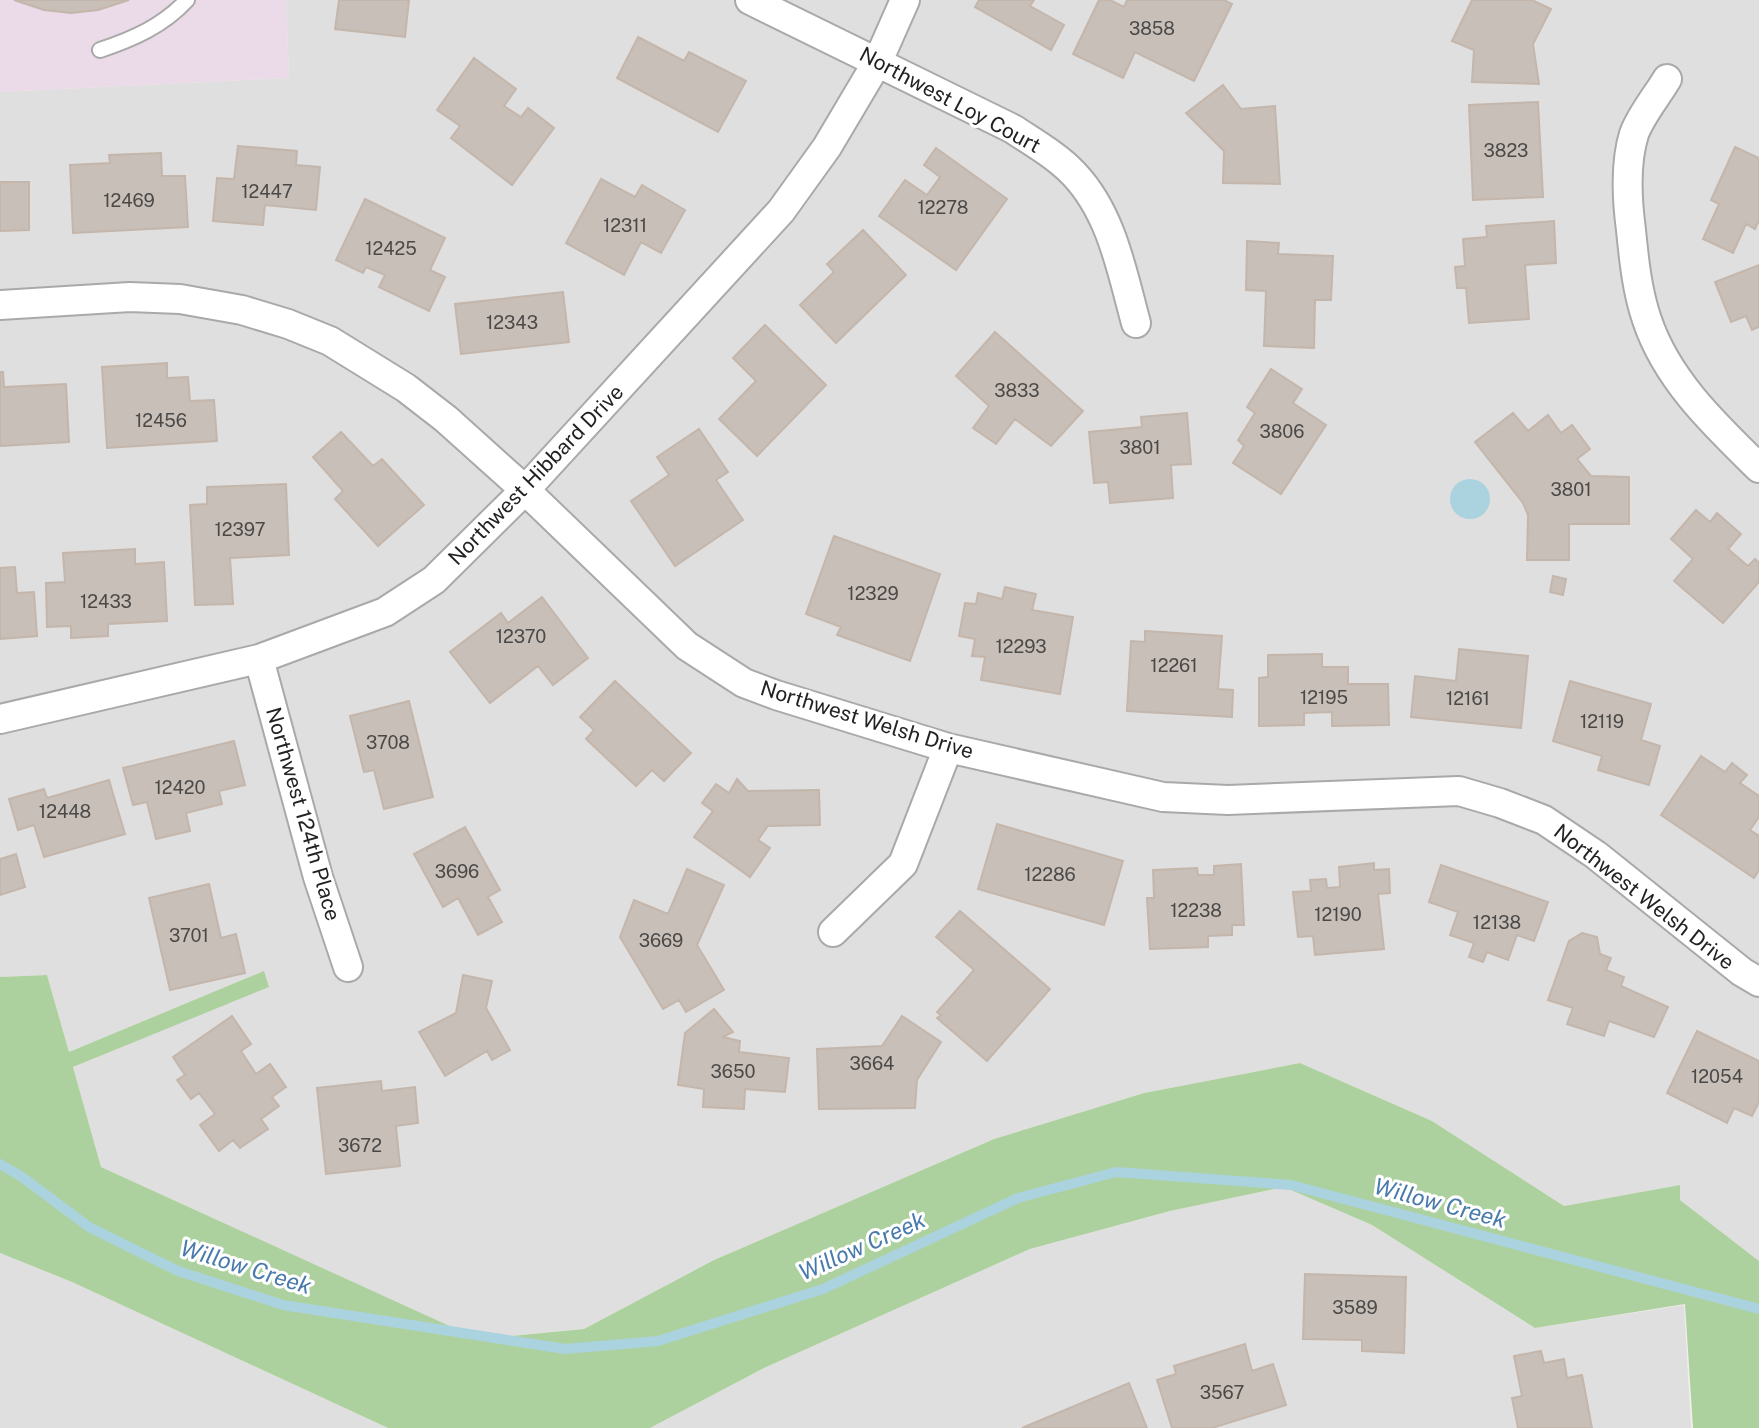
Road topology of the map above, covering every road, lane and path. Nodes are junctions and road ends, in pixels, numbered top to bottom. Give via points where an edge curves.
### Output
1 (187, 0) edge
2 (750, 0) edge
3 (905, 0) edge
4 (100, 50) dead end
5 (877, 61) junction
6 (1667, 79) dead end
7 (0, 305) edge
8 (1136, 323) dead end
9 (1759, 468) edge
10 (525, 490) junction
11 (259, 659) junction
12 (0, 719) edge
13 (948, 748) junction
14 (833, 932) dead end
15 (348, 968) dead end
16 (1759, 982) edge

1 - 4 lane via 174,14 133,39
2 - 5 street, Northwest Loy Court
3 - 5 street, Northwest Hibbard Drive
5 - 8 street, Northwest Loy Court via 1013,129 1074,174 1112,237
5 - 10 street, Northwest Hibbard Drive via 827,147 781,211
6 - 9 street via 1635,132 1630,156 1628,209 1635,274 1647,321 1671,370 1710,420
7 - 10 street, Northwest Welsh Drive via 130,297 180,299 288,324 330,341 407,388
10 - 11 street, Northwest Hibbard Drive via 435,580 385,612
10 - 13 street, Northwest Welsh Drive via 687,646 744,683
11 - 12 street, Northwest Hibbard Drive
11 - 15 street, Northwest 124th Place via 318,877
13 - 14 street via 903,864
13 - 16 street, Northwest Welsh Drive via 1163,797 1228,800 1460,791 1544,820

